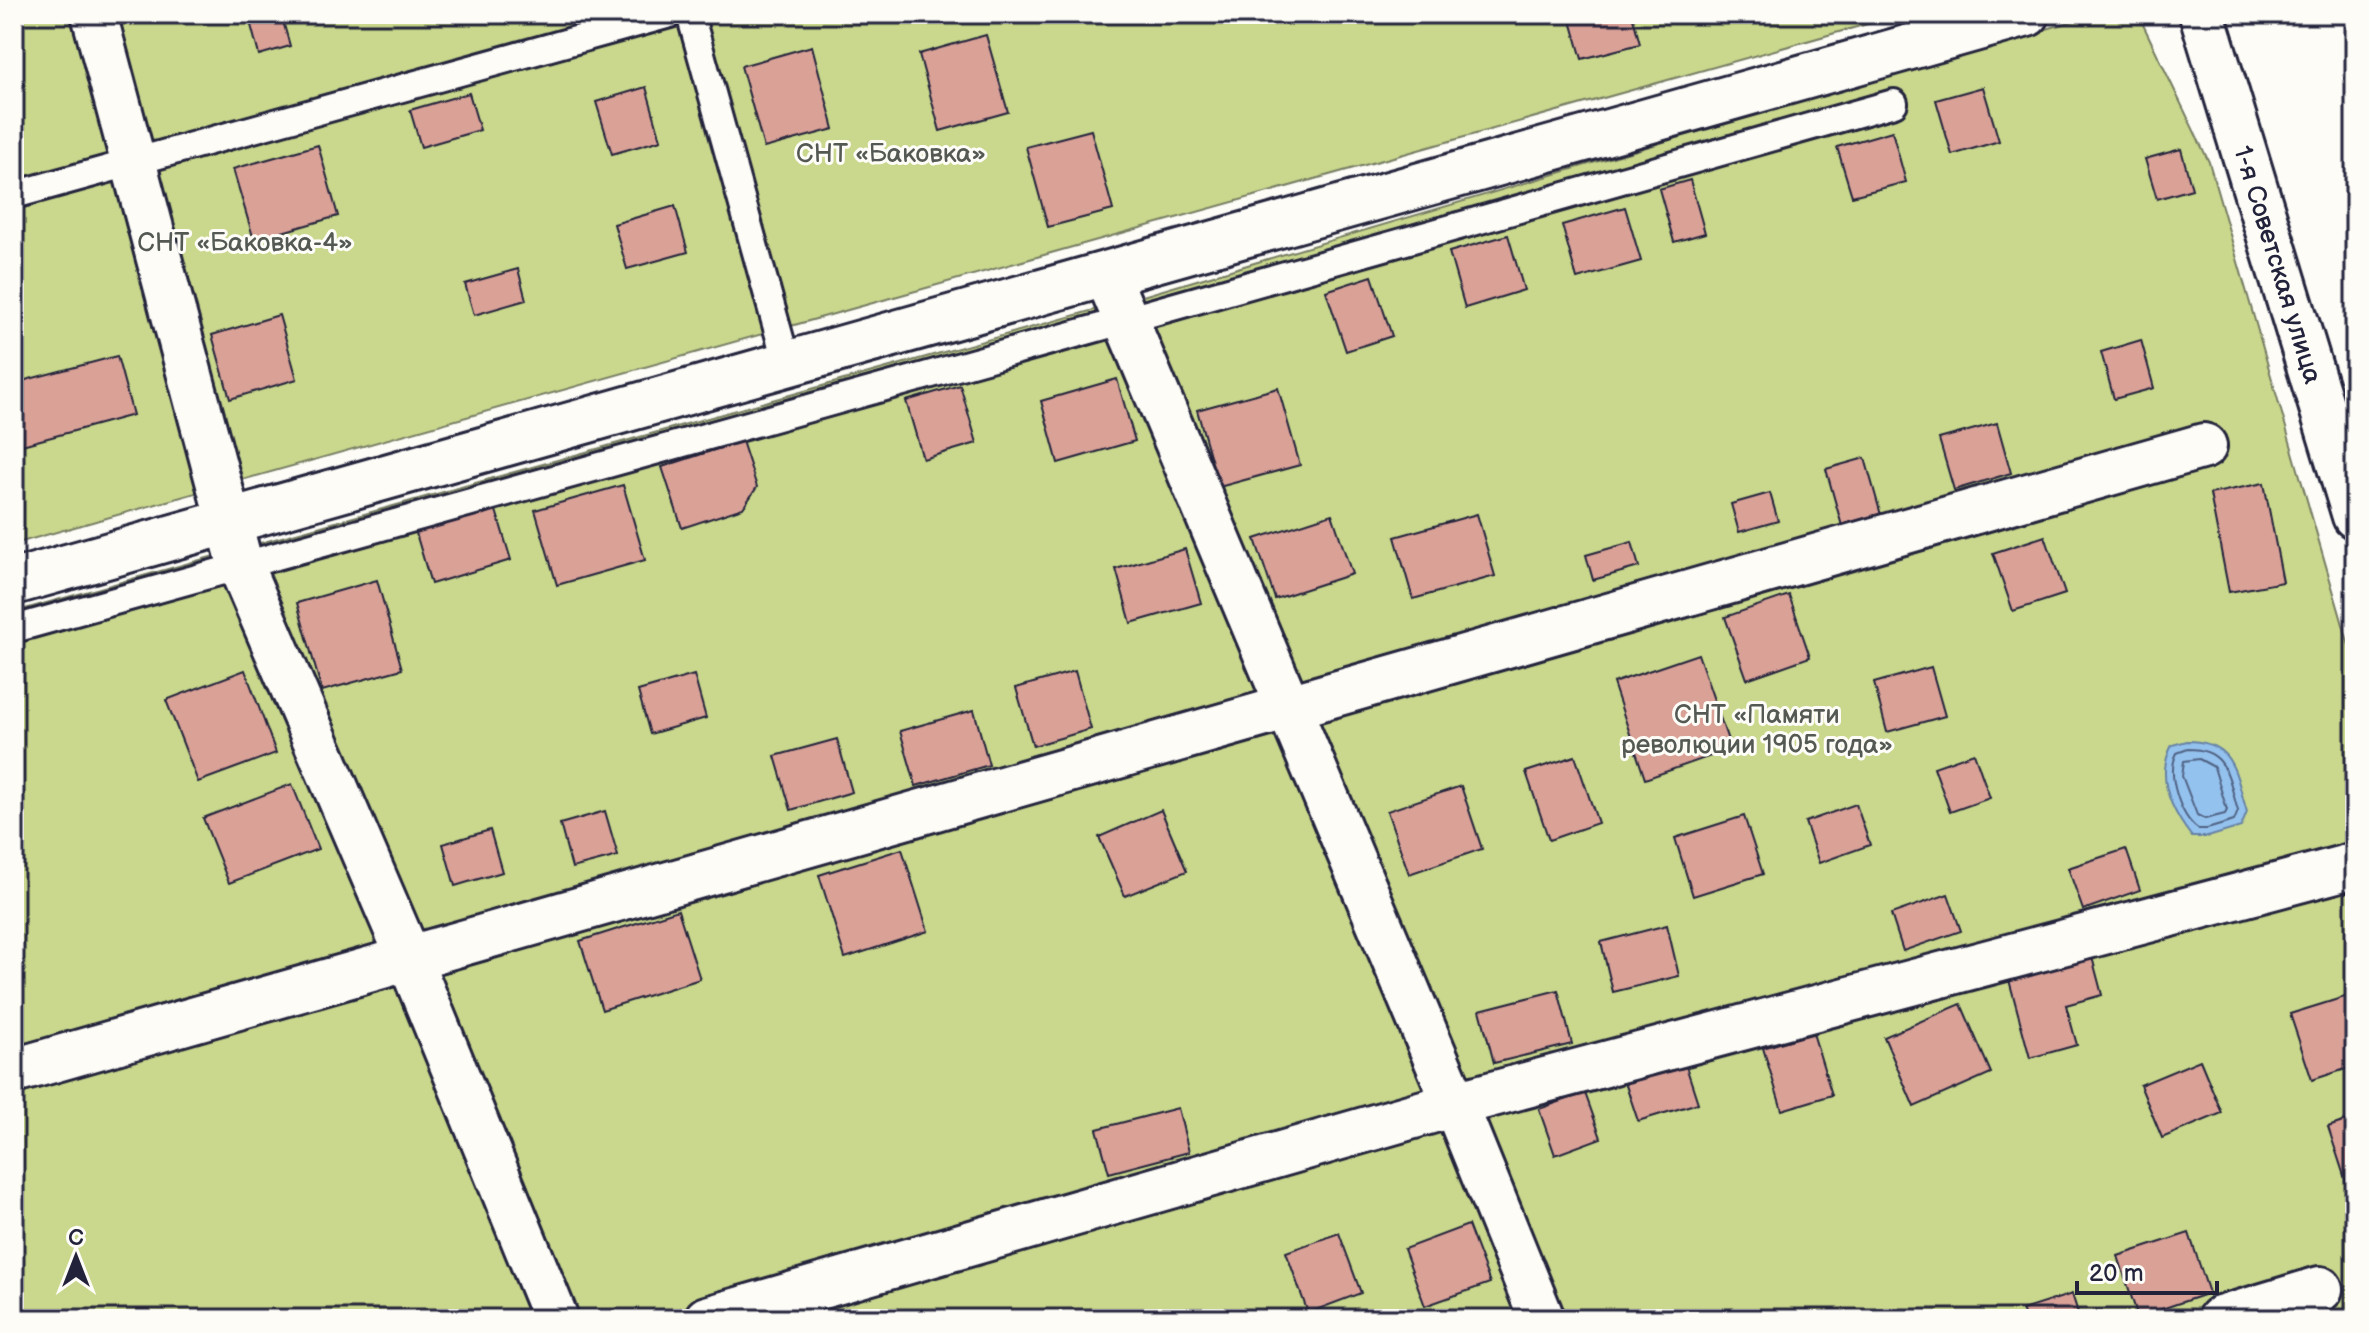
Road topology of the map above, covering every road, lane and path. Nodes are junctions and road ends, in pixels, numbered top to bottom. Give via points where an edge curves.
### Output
1 (94, 14) edge
2 (670, 14) edge
3 (690, 14) edge
4 (2027, 14) edge
5 (2202, 14) edge
6 (1894, 103) dead end
7 (133, 162) junction
8 (14, 195) edge
9 (1107, 275) junction
10 (1126, 320) junction
11 (787, 364) junction
12 (2204, 446) dead end
13 (2355, 516) edge
14 (228, 522) junction
15 (241, 567) junction
16 (14, 582) edge
17 (14, 629) edge
18 (1289, 708) junction
19 (2355, 865) edge
20 (408, 956) junction
21 (14, 1071) edge
22 (1455, 1104) junction
23 (2320, 1289) dead end
24 (556, 1319) edge
25 (707, 1319) edge
26 (1542, 1319) edge
27 (2220, 1319) edge

1 - 7 street
2 - 7 lane
3 - 11 lane
4 - 9 street
5 - 13 street, 1-я Советская улица
6 - 10 lane
7 - 8 lane
7 - 14 street
9 - 10 street
9 - 11 street
10 - 15 lane
10 - 18 street
11 - 14 street
12 - 18 street
14 - 15 street
14 - 16 street
15 - 17 lane
15 - 20 street
18 - 20 street
18 - 22 street
19 - 22 street
20 - 21 street
20 - 24 street
22 - 25 street
22 - 26 street
23 - 27 street

